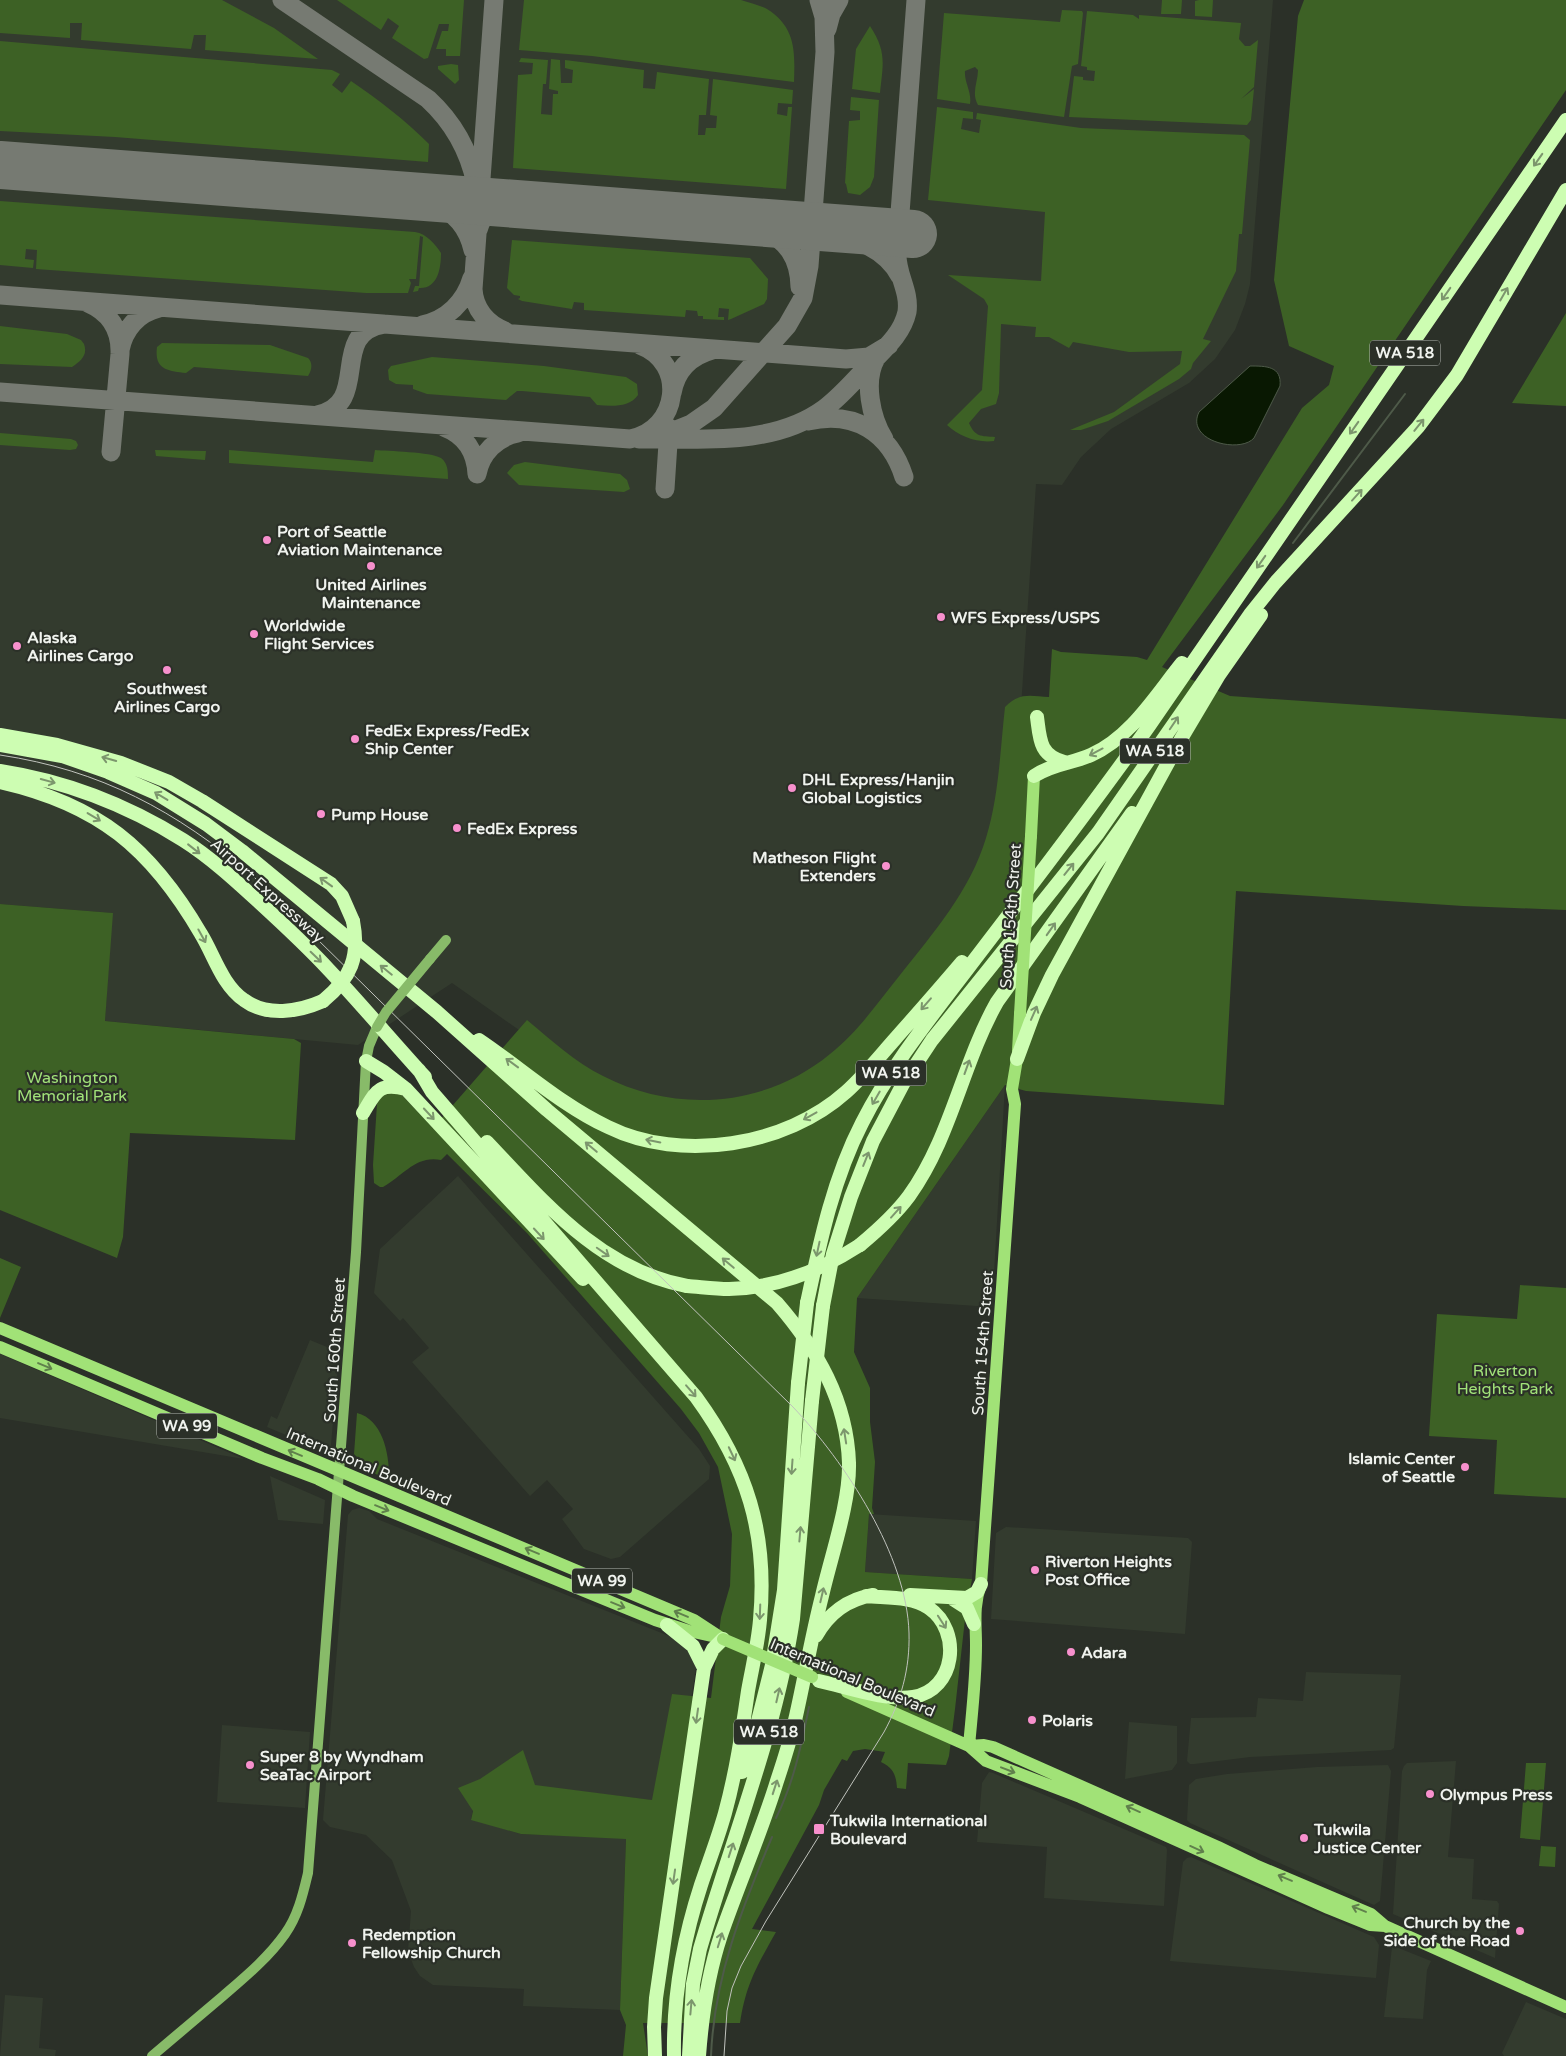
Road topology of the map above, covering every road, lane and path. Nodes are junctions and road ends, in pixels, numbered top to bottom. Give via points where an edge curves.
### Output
1 (1566, 120) edge
2 (1566, 190) edge
3 (1338, 515) junction
4 (1244, 586) junction
5 (1037, 717) dead end
6 (0, 735) edge
7 (1181, 740) junction
8 (0, 745) edge
9 (1064, 762) junction
10 (0, 771) edge
11 (1034, 776) joint
12 (0, 782) edge
13 (1039, 875) junction
14 (446, 940) dead end
15 (437, 1012) junction
16 (1018, 1059) junction
17 (366, 1061) junction
18 (419, 1070) junction
19 (406, 1089) junction
20 (363, 1113) junction
21 (0, 1328) edge
22 (0, 1347) edge
23 (674, 1371) junction
24 (340, 1472) junction
25 (338, 1489) junction
26 (981, 1584) junction
27 (866, 1596) junction
28 (953, 1598) junction
29 (974, 1624) junction
30 (667, 1625) junction
31 (723, 1639) junction
32 (811, 1643) junction
33 (976, 1643) junction
34 (704, 1668) junction
35 (819, 1681) junction
36 (969, 1746) junction
37 (724, 1814) junction
38 (1566, 2007) edge
39 (152, 2056) edge
40 (655, 2056) edge
41 (674, 2056) edge
42 (689, 2056) edge
43 (699, 2056) edge

1 -> 4 highway, WA 518
3 -> 2 highway, WA 518 via 1418,427 1457,375
3 - 7 highway via 1256,621 1219,675
42 -> 3 highway, WA 518, bridge via 692,1993 700,1949 770,1730 788,1652 822,1306 833,1254 873,1141 903,1084 932,1040 1098,833 1251,613
4 -> 9 highway via 1132,726 1113,743 1092,754
4 - 13 highway, WA 518 via 1149,726
5 - 9 highway via 1044,751 1051,758
12 -> 6 highway, bridge via 31,789 72,805 107,824 128,842 178,895 220,971 232,989 251,1005 279,1011 308,1008 343,983 352,966 356,937 342,896 331,884 169,782 67,747
16 -> 7 highway via 1052,975
18 -> 7 highway, bridge via 535,1193 610,1257 668,1283 687,1286 729,1289 800,1278 860,1245 896,1212 913,1190 947,1123 968,1064 997,1002
15 -> 8 highway, Airport Expressway via 242,851 156,793 62,756
9 - 11 highway
10 -> 18 highway, Airport Expressway via 100,798 184,840 234,879 328,969
11 - 16 main road, South 154th Street, bridge
13 -> 15 highway via 846,1092 796,1124 762,1138 691,1147 632,1137 583,1115
13 -> 37 highway, WA 518, bridge via 896,1064 862,1124 843,1168 822,1231 807,1303 798,1384 784,1590 772,1665 756,1729
14 - 17 main road, South 160th Street, bridge via 386,1012 372,1036
32 -> 15 highway via 847,1488 849,1463 840,1409 831,1381 794,1322 777,1304 547,1110
16 - 26 main road, South 154th Street via 1019,1091 1015,1104
17 - 19 highway
17 - 20 main road, South 160th Street
18 - 23 highway via 432,1092
19 - 20 highway via 392,1085 381,1088
19 -> 23 highway via 644,1346
20 - 24 main road, South 160th Street
24 -> 21 main road, International Boulevard / WA 99
22 -> 25 main road, International Boulevard / WA 99
23 -> 37 highway via 707,1412 731,1452 749,1496 760,1550 760,1621
24 - 25 main road, South 160th Street
31 -> 24 main road, International Boulevard / WA 99 via 694,1620
25 -> 30 main road, International Boulevard / WA 99
25 - 39 main road, South 160th Street via 309,1867 303,1894 286,1933 262,1962
26 - 28 highway via 972,1596
26 - 29 main road, South 154th Street via 976,1596
26 - 33 main road, South 154th Street via 984,1596 982,1629
27 - 28 highway via 893,1594
27 - 32 highway via 838,1610 820,1628
27 -> 35 highway via 915,1602 938,1615 945,1625 951,1648 944,1674 925,1692 902,1698
28 - 29 highway via 967,1608
29 - 33 main road, South 154th Street
30 - 31 main road, International Boulevard / WA 99
30 - 34 highway via 693,1646
31 - 34 highway via 713,1649
31 - 35 main road, International Boulevard / WA 99, bridge
43 -> 32 highway via 702,2023 721,1936 796,1718
33 - 36 main road, South 154th Street
34 -> 40 highway via 656,1998
35 - 36 main road, International Boulevard / WA 99
36 - 38 main road, International Boulevard via 986,1761 1177,1834 1283,1889 1370,1925 1385,1926
37 - 41 highway, WA 518 via 700,1886 680,1967 675,2000

